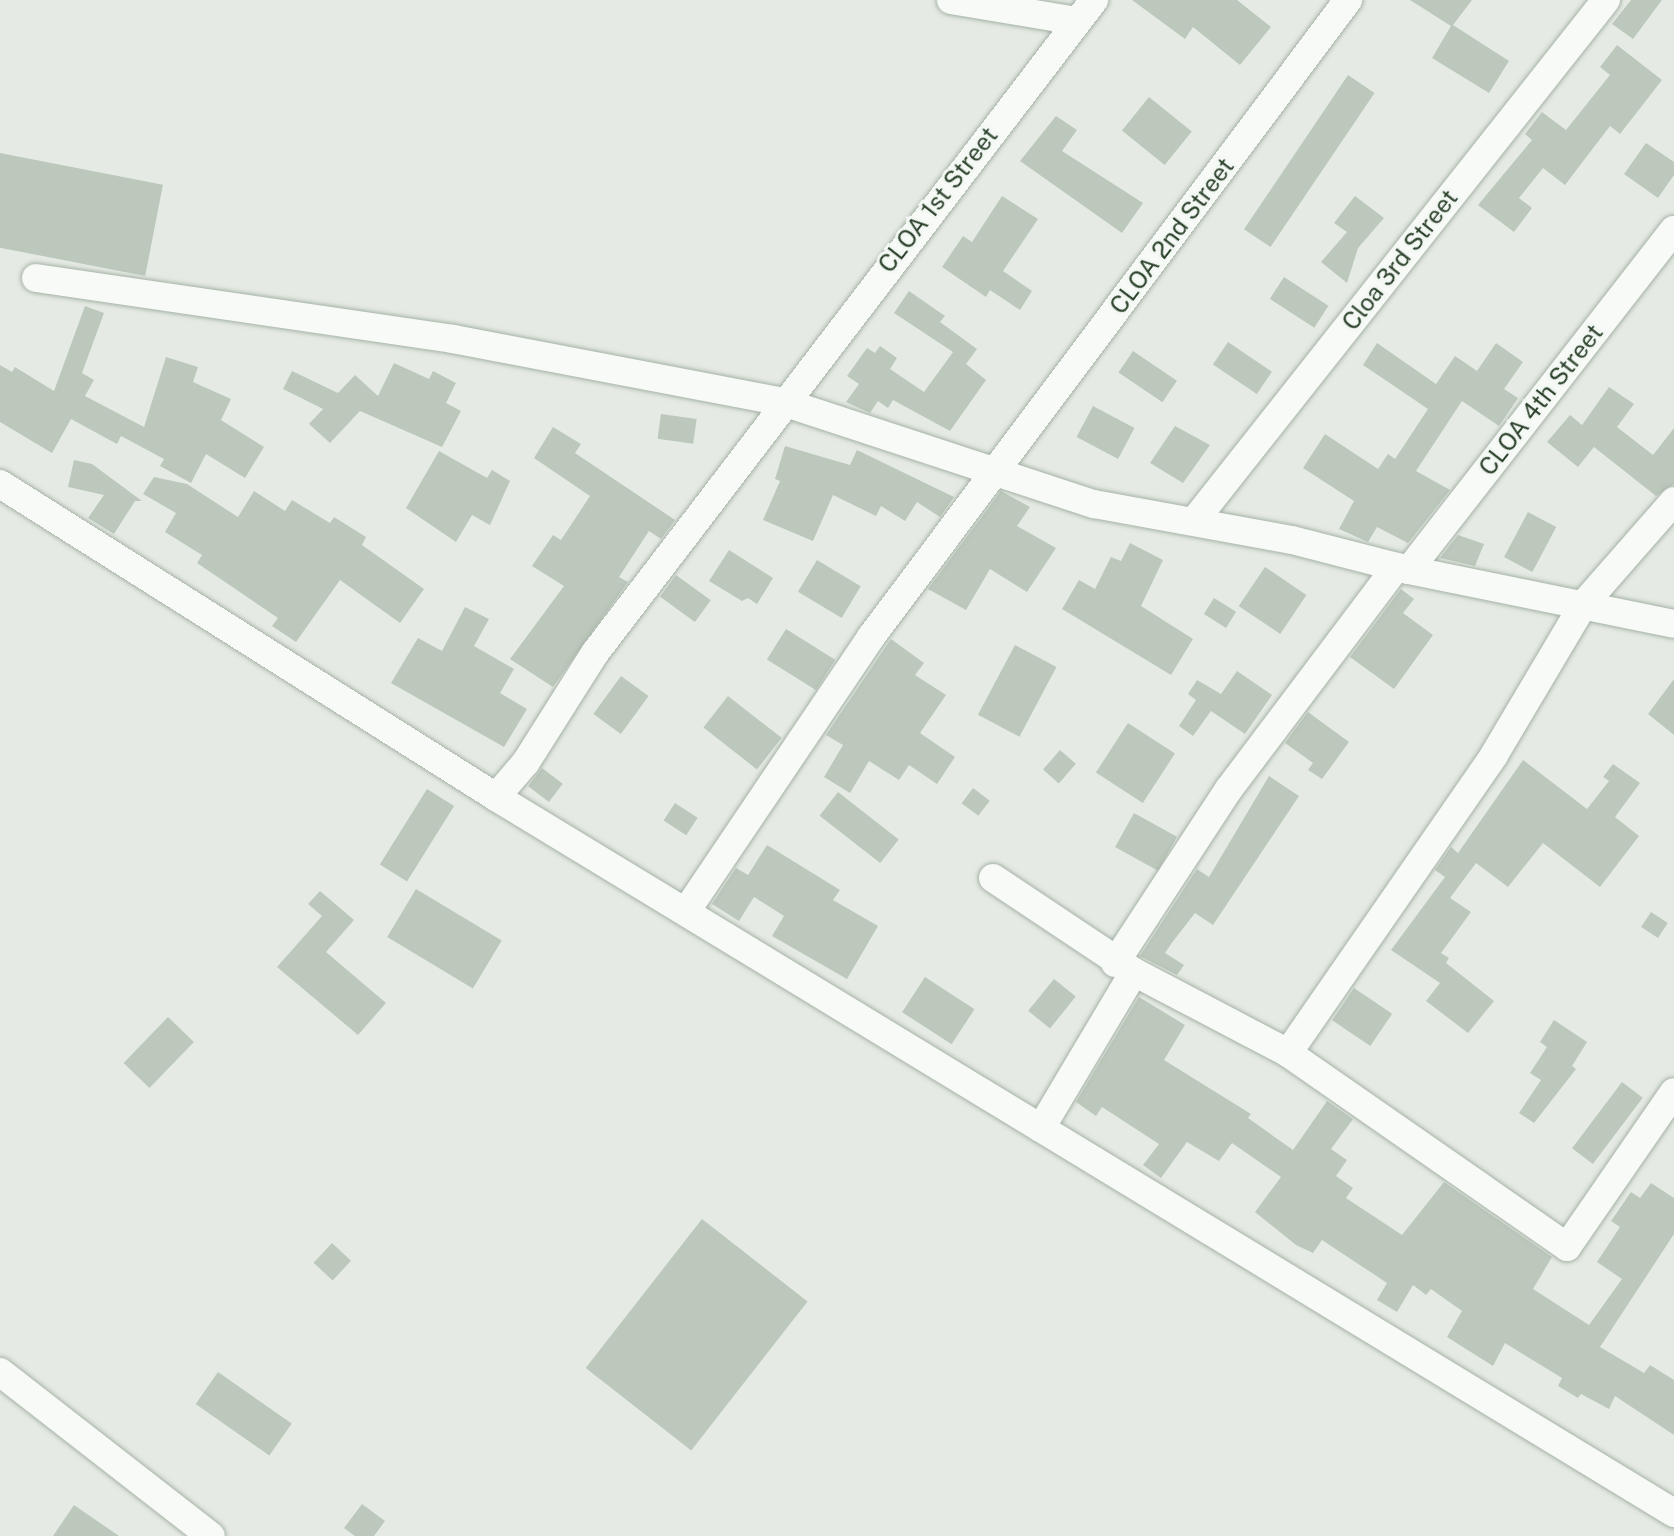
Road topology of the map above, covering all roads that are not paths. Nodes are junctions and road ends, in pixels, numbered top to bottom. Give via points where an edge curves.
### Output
1 (951, 0) edge
2 (1348, 0) edge
3 (1606, 0) edge
4 (1085, 11) edge
5 (1674, 230) edge
6 (36, 278) dead end
7 (783, 402) junction
8 (995, 472) junction
9 (0, 484) edge
10 (1674, 501) edge
11 (1195, 520) junction
12 (1403, 568) junction
13 (1583, 605) junction
14 (1674, 624) edge
15 (496, 797) junction
16 (993, 878) dead end
17 (687, 910) junction
18 (1124, 968) junction
19 (1288, 1053) junction
20 (1674, 1092) edge
21 (1041, 1128) junction
22 (0, 1372) edge
23 (1674, 1513) edge
24 (211, 1536) edge

1 - 4 street
2 - 8 street, CLOA 2nd Street
3 - 11 street, Cloa 3rd Street
4 - 7 street, CLOA 1st Street
5 - 12 street, CLOA 4th Street
6 - 7 street via 453,339
7 - 8 street
7 - 15 street, CLOA 1st Street via 595,653 526,762
8 - 11 street via 1094,504
8 - 17 street, CLOA 2nd Street via 863,648
9 - 15 street
10 - 13 street
11 - 12 street
12 - 13 street
12 - 18 street, CLOA 4th Street via 1229,789
13 - 14 street
13 - 19 street via 1494,755
15 - 17 street
16 - 18 street
17 - 21 street
18 - 19 street
18 - 21 street, CLOA 4th Street
19 - 20 street via 1567,1247
21 - 23 street
22 - 24 street

